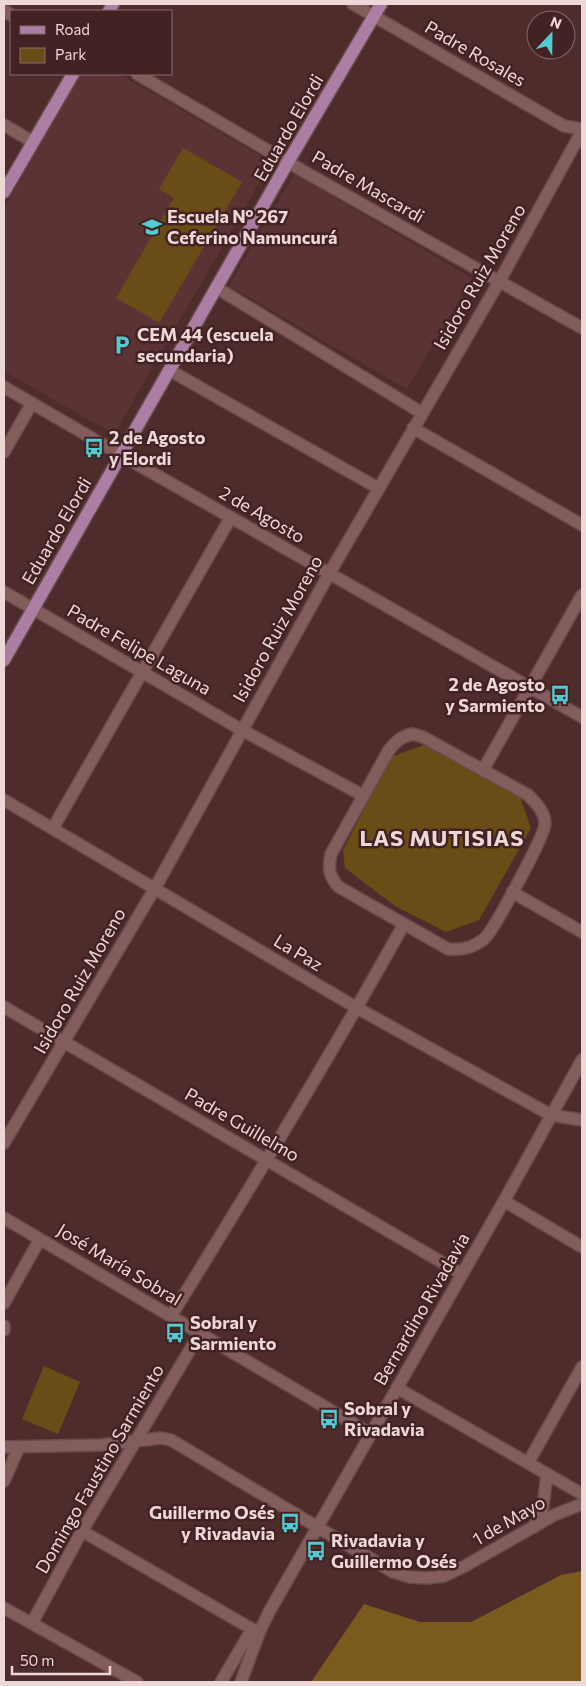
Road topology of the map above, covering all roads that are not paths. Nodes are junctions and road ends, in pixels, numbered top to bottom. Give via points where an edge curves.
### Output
1 (353, 4) edge
2 (381, 4) edge
3 (374, 16) junction
4 (72, 75) edge
5 (139, 75) edge
6 (4, 125) edge
7 (582, 130) edge
8 (33, 142) junction
9 (288, 162) junction
10 (4, 192) edge
11 (499, 282) junction
12 (217, 288) junction
13 (582, 328) edge
14 (170, 370) junction
15 (4, 387) edge
16 (32, 403) junction
17 (422, 413) junction
18 (413, 428) junction
19 (4, 452) edge
20 (121, 455) junction
21 (378, 488) junction
22 (231, 517) junction
23 (582, 525) edge
24 (328, 574) junction
25 (4, 592) edge
26 (582, 595) edge
27 (33, 608) junction
28 (4, 660) edge
29 (142, 671) junction
30 (530, 687) junction
31 (582, 717) edge
32 (242, 730) junction
33 (483, 770) junction
34 (362, 796) junction
35 (4, 800) edge
36 (53, 828) junction
37 (155, 888) junction
38 (512, 892) junction
39 (404, 924) junction
40 (582, 932) edge
41 (4, 1006) edge
42 (357, 1008) junction
43 (65, 1041) junction
44 (582, 1060) edge
45 (551, 1115) junction
46 (582, 1120) edge
47 (4, 1143) edge
48 (267, 1161) junction
49 (504, 1201) junction
50 (4, 1218) edge
51 (40, 1239) junction
52 (582, 1247) edge
53 (462, 1274) junction
54 (4, 1303) edge
55 (171, 1316) junction
56 (4, 1326) edge
57 (4, 1330) edge
58 (200, 1333) junction
59 (582, 1367) edge
60 (397, 1388) junction
61 (371, 1434) junction
62 (136, 1442) junction
63 (4, 1447) edge
64 (19, 1448) junction
65 (528, 1462) junction
66 (547, 1474) junction
67 (4, 1481) edge
68 (582, 1494) edge
69 (582, 1504) edge
70 (319, 1527) junction
71 (534, 1527) junction
72 (82, 1531) junction
73 (4, 1608) edge
74 (32, 1623) junction
75 (255, 1631) junction
76 (137, 1682) edge
77 (221, 1682) edge
78 (241, 1682) edge

1 - 3 street, Padre Rosales
2 - 3 main road, Eduardo Elordi
3 - 7 street, Padre Rosales via 564,126
3 - 9 main road, Eduardo Elordi
4 - 8 main road
5 - 9 street, Padre Mascardi
6 - 8 street
7 - 11 street, Isidoro Ruiz Moreno
8 - 10 main road
9 - 11 street, Padre Mascardi
9 - 12 main road, Eduardo Elordi
11 - 13 street, Padre Mascardi
11 - 17 street, Isidoro Ruiz Moreno
12 - 14 main road, Eduardo Elordi
12 - 17 street
14 - 20 main road, Eduardo Elordi
14 - 21 street
15 - 16 street, 2 de Agosto
16 - 19 street
16 - 20 street, 2 de Agosto
17 - 18 street, Isidoro Ruiz Moreno
18 - 21 street, Isidoro Ruiz Moreno
18 - 23 street
20 - 22 street, 2 de Agosto
20 - 27 main road, Eduardo Elordi
21 - 24 street, Isidoro Ruiz Moreno
22 - 24 street, 2 de Agosto
22 - 29 street
24 - 30 street, 2 de Agosto
24 - 32 street, Isidoro Ruiz Moreno
25 - 27 street, Padre Felipe Laguna
26 - 30 street
27 - 28 main road, Eduardo Elordi
27 - 29 street, Padre Felipe Laguna
29 - 32 street, Padre Felipe Laguna
29 - 36 street
30 - 31 street, 2 de Agosto
30 - 33 street
32 - 34 street, Padre Felipe Laguna
32 - 37 street, Isidoro Ruiz Moreno
33 - 34 street via 413,734 405,736 389,750
33 - 38 street via 528,795 543,814 542,836
34 - 39 street via 331,854 330,873 339,887
35 - 36 street, La Paz
36 - 37 street, La Paz
37 - 42 street, La Paz
37 - 43 street, Isidoro Ruiz Moreno
38 - 39 street via 485,938 471,948 448,949
38 - 40 street
39 - 42 street
41 - 43 street, Padre Guillelmo
42 - 45 street, La Paz
42 - 48 street
43 - 47 street, Isidoro Ruiz Moreno
43 - 48 street, Padre Guillelmo
44 - 45 street, Bernardino Rivadavia
45 - 46 street, La Paz
45 - 49 street, Bernardino Rivadavia
48 - 53 street, Padre Guillelmo
48 - 55 street
49 - 52 street
49 - 53 street, Bernardino Rivadavia
50 - 51 street, José María Sobral
51 - 54 street
51 - 55 street, José María Sobral
53 - 60 street, Bernardino Rivadavia
55 - 58 street, José María Sobral
56 - 57 street
58 - 61 street, José María Sobral
58 - 62 street, Domingo Faustino Sarmiento
59 - 65 street
60 - 61 street, Bernardino Rivadavia
60 - 65 street
61 - 70 street, Bernardino Rivadavia
62 - 64 street, 1 de Mayo
62 - 70 street, 1 de Mayo via 161,1438 171,1440
62 - 72 street, Domingo Faustino Sarmiento
63 - 64 street, 1 de Mayo
64 - 67 street
65 - 66 street
66 - 68 street
66 - 71 street via 543,1507
69 - 71 street, 1 de Mayo
70 - 71 street, 1 de Mayo via 393,1572 427,1578 444,1576 465,1566
70 - 75 street, Bernardino Rivadavia
72 - 74 street, Domingo Faustino Sarmiento
72 - 75 street
73 - 74 street
74 - 76 street
75 - 77 street, Bernardino Rivadavia
75 - 78 street, Bernardino Rivadavia

